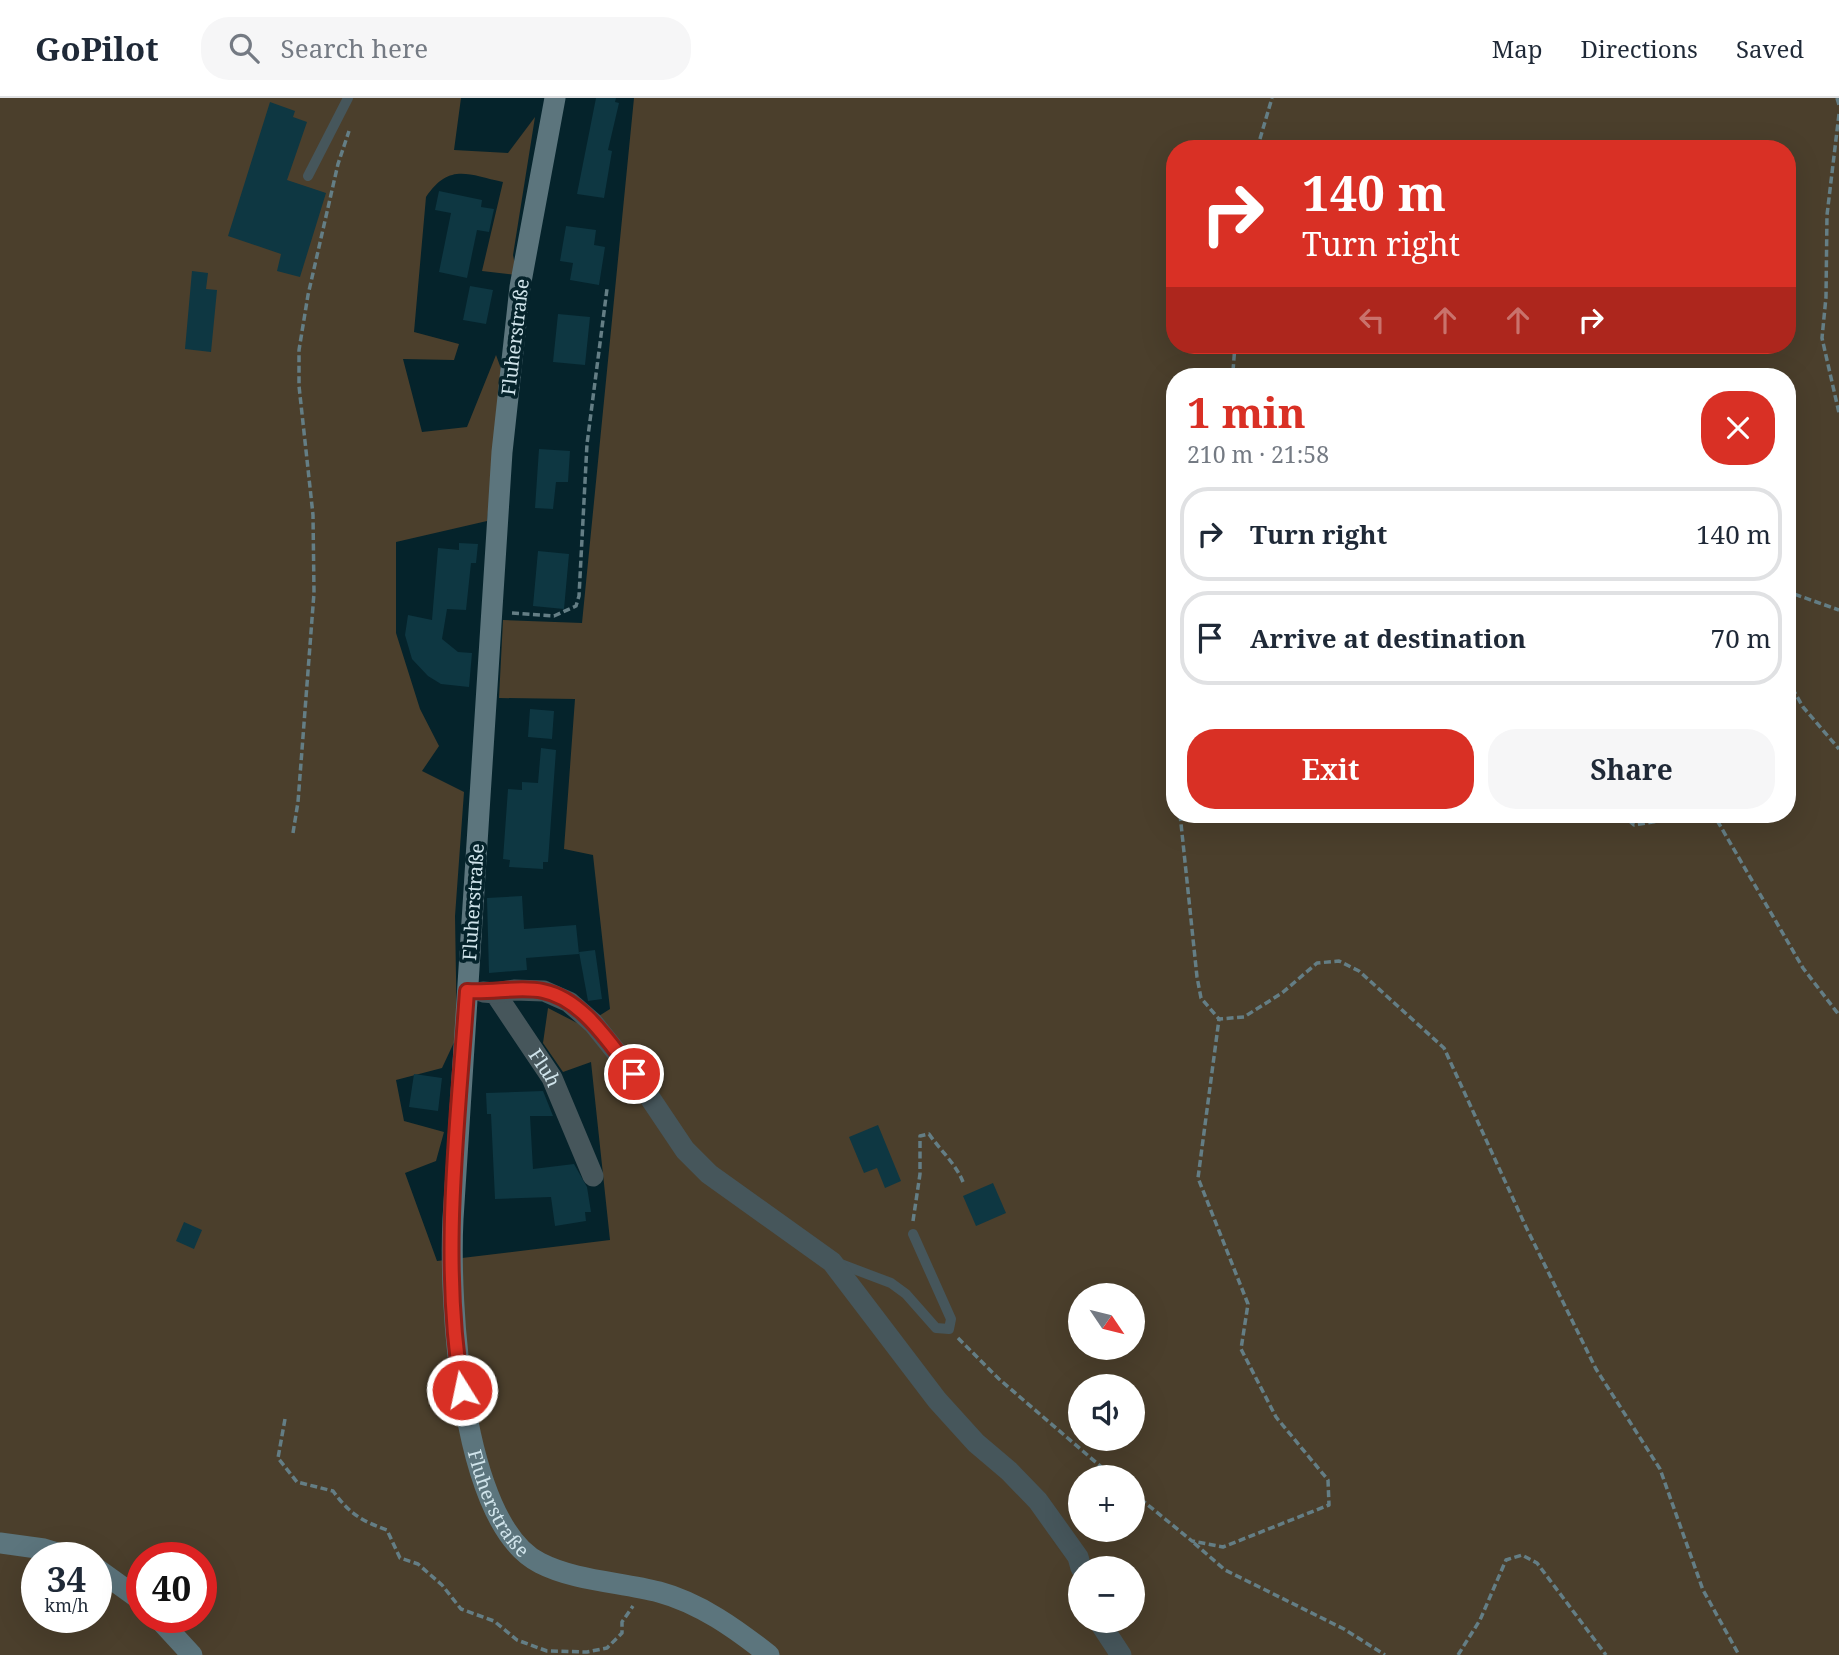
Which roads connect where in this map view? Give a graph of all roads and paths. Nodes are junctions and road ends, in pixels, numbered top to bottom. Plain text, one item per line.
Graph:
1 (348, 98) edge
2 (555, 98) edge
3 (1272, 98) edge
4 (1837, 98) edge
5 (1839, 105) edge
6 (1839, 114) edge
7 (351, 127) dead end
8 (1260, 140) edge
9 (308, 176) dead end
10 (607, 289) dead end
11 (1839, 413) edge
12 (1796, 595) edge
13 (492, 610) junction
14 (1839, 610) edge
15 (1796, 695) edge
16 (1839, 750) edge
17 (1181, 823) edge
18 (1719, 823) edge
19 (293, 833) dead end
20 (467, 991) junction
21 (495, 993) junction
22 (1839, 1015) edge
23 (1219, 1018) junction
24 (593, 1176) dead end
25 (963, 1182) dead end
26 (913, 1234) joint
27 (832, 1262) junction
28 (949, 1329) junction
29 (285, 1419) dead end
30 (1099, 1465) edge
31 (1145, 1503) edge
32 (1192, 1541) junction
33 (0, 1543) edge
34 (21, 1546) edge
35 (1077, 1556) edge
36 (631, 1586) junction
37 (172, 1633) edge
38 (1107, 1633) edge
39 (192, 1655) edge
40 (769, 1655) edge
41 (1121, 1655) edge
42 (1385, 1655) edge
43 (1458, 1655) edge
44 (1606, 1655) edge
45 (1739, 1655) edge

1 - 9 lane
2 - 13 street, Fluherstraße
3 - 8 path
4 - 5 path
6 - 11 path
7 - 19 path
10 - 13 path
12 - 14 path
13 - 20 street, Fluherstraße
15 - 16 path
17 - 23 path
18 - 22 path
20 - 21 street
20 - 36 street, Fluherstraße
21 - 24 street, Fluh
21 - 27 street
23 - 32 path
23 - 45 path
25 - 26 path
26 - 28 lane
27 - 28 lane
27 - 35 street
28 - 30 path
29 - 36 path
31 - 32 path
32 - 42 path
33 - 34 street
36 - 40 street, Fluherstraße
37 - 39 street
38 - 41 street
43 - 44 path

